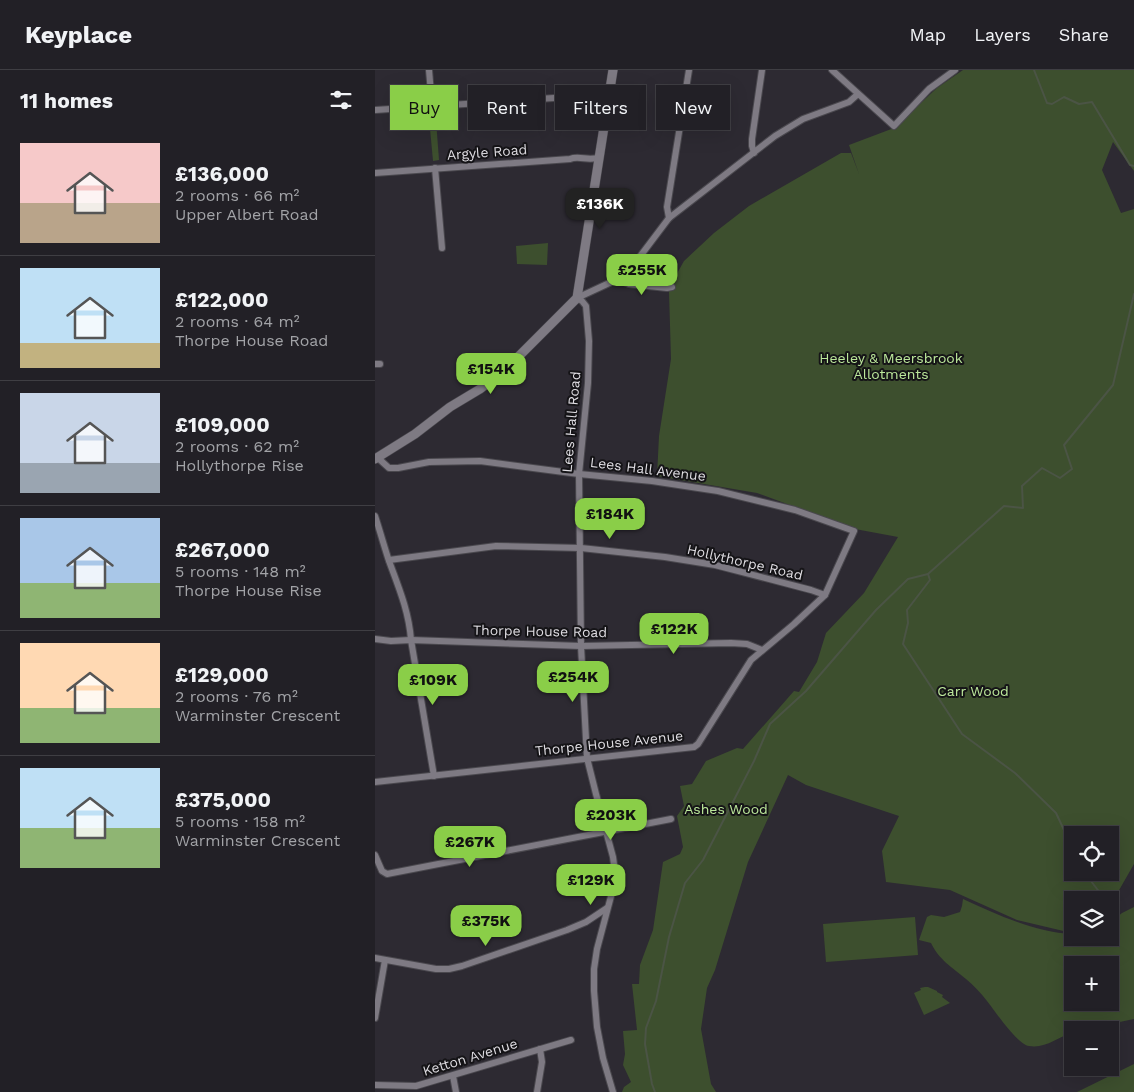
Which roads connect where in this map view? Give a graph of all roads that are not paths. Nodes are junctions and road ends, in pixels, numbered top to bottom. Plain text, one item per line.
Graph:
1 (429, 70) edge
2 (613, 70) edge
3 (689, 70) edge
4 (762, 70) edge
5 (832, 70) edge
6 (955, 70) edge
7 (430, 85) edge
8 (858, 94) junction
9 (555, 98) edge
10 (458, 104) edge
11 (390, 109) edge
12 (375, 110) edge
13 (754, 152) junction
14 (599, 157) junction
15 (435, 168) junction
16 (375, 173) edge
17 (669, 218) junction
18 (442, 248) dead end
19 (620, 278) junction
20 (672, 287) dead end
21 (577, 298) junction
22 (376, 459) edge
23 (579, 474) junction
24 (375, 519) edge
25 (854, 531) joint
26 (581, 548) junction
27 (389, 560) junction
28 (825, 595) junction
29 (375, 639) edge
30 (411, 640) junction
31 (581, 646) junction
32 (762, 650) junction
33 (587, 758) junction
34 (434, 776) junction
35 (375, 782) edge
36 (671, 819) dead end
37 (606, 831) junction
38 (375, 854) edge
39 (607, 908) junction
40 (375, 958) edge
41 (385, 960) junction
42 (375, 1018) edge
43 (571, 1040) dead end
44 (540, 1049) junction
45 (453, 1076) junction
46 (375, 1085) edge
47 (612, 1088) edge
48 (456, 1092) edge
49 (537, 1092) edge

1 - 7 street
2 - 14 street
3 - 17 street
4 - 13 street
5 - 8 street
6 - 8 street
8 - 13 street
9 - 10 street
11 - 12 street
13 - 17 street
14 - 15 street, Argyle Road
14 - 21 street
15 - 16 street, Argyle Road
15 - 18 street
17 - 19 street
19 - 20 street
19 - 21 street
21 - 22 street
21 - 23 street, Lees Hall Road
22 - 23 street, Lees Hall Avenue
23 - 25 street, Lees Hall Avenue
23 - 26 street, Lees Hall Road
24 - 27 street
25 - 28 street, Thorpe House Avenue
26 - 27 street, Hollythorpe Road
26 - 28 street, Hollythorpe Road
26 - 31 street, Lees Hall Road
27 - 30 street
28 - 32 street, Thorpe House Avenue
29 - 30 street, Thorpe House Road
30 - 31 street, Thorpe House Road
30 - 34 street
31 - 32 street, Thorpe House Road
31 - 33 street, Lees Hall Road
32 - 33 street, Thorpe House Avenue
33 - 34 street, Thorpe House Avenue
33 - 37 street, Lees Hall Road
34 - 35 street, Thorpe House Avenue
36 - 37 street
37 - 38 street
37 - 39 street, Lees Hall Road
39 - 41 street
39 - 47 street, Lees Hall Road
40 - 41 street
41 - 42 street
43 - 44 street, Ketton Avenue
44 - 45 street, Ketton Avenue
44 - 49 street
45 - 46 street, Ketton Avenue
45 - 48 street

